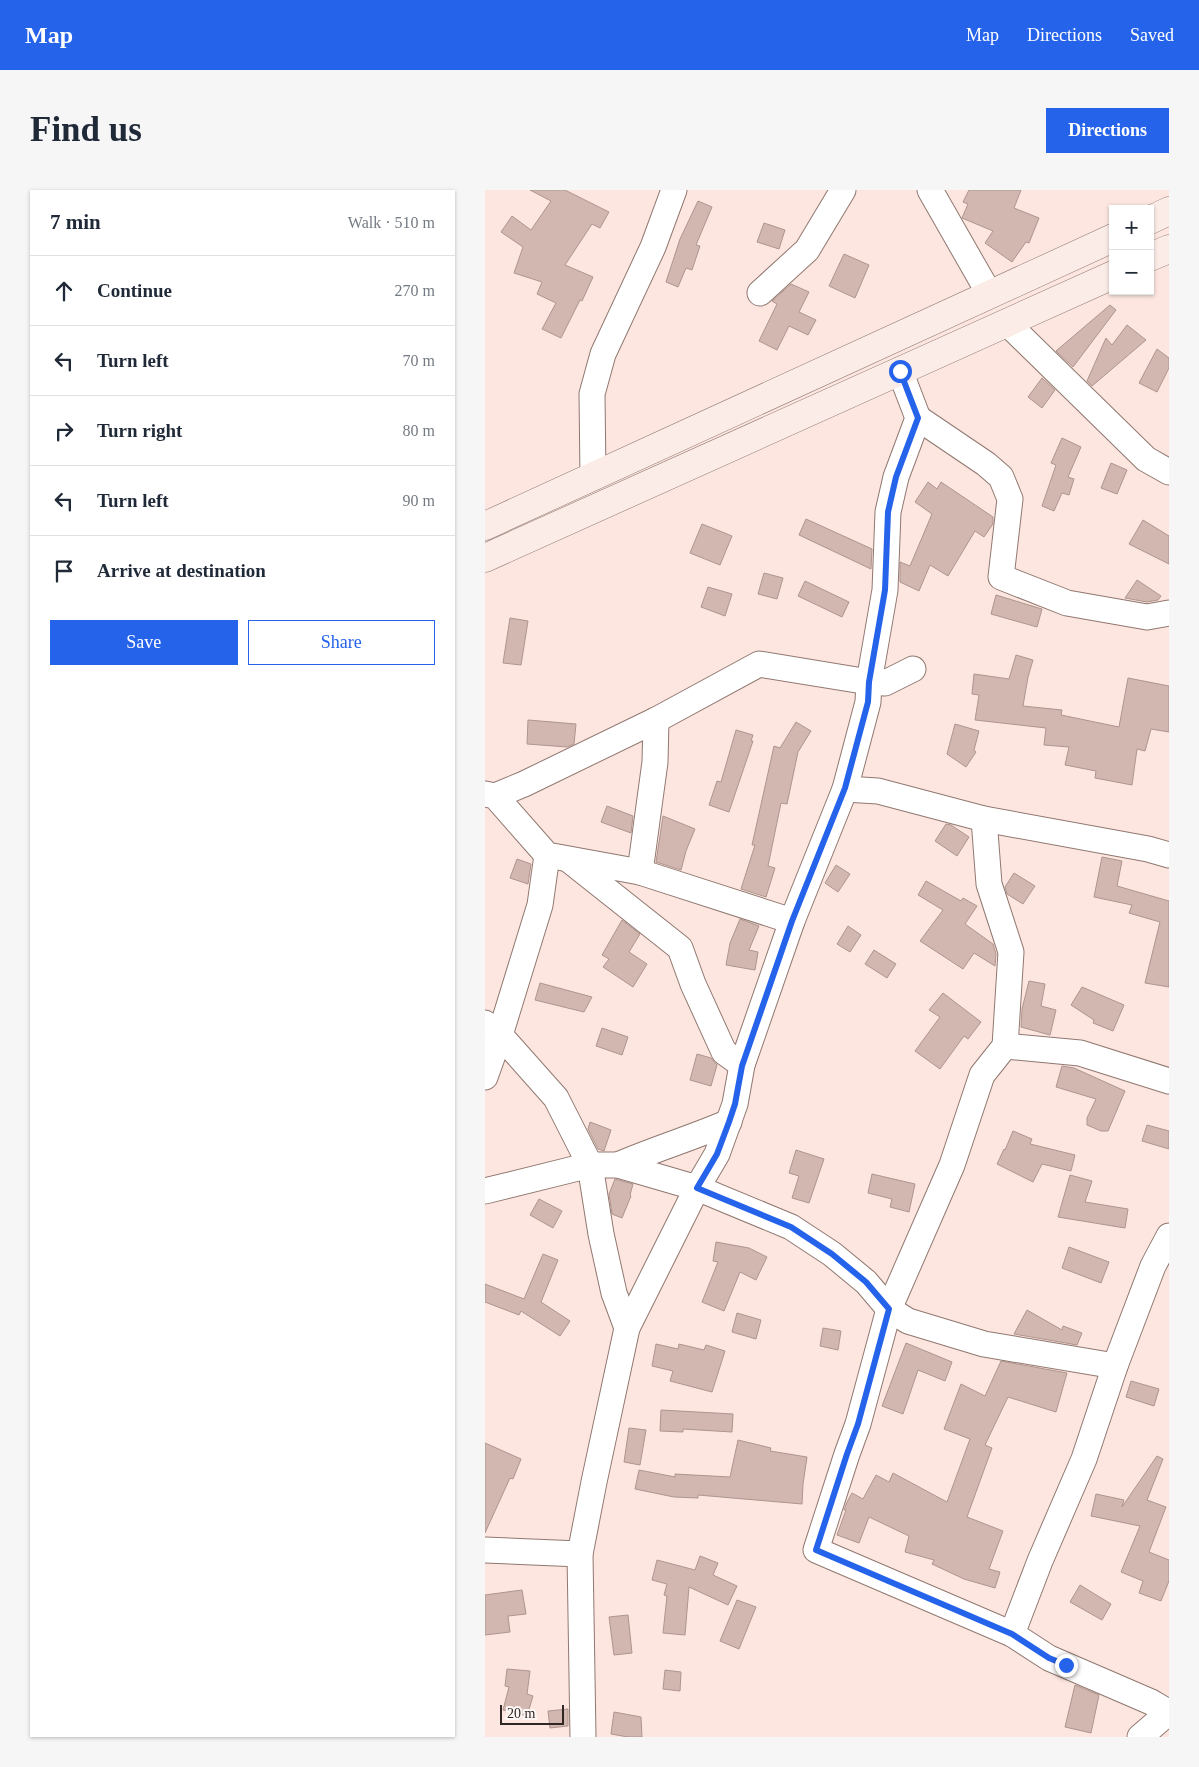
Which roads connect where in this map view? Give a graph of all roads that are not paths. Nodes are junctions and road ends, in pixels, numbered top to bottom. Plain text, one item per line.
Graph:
1 (674, 190) edge
2 (843, 190) edge
3 (930, 190) edge
4 (1169, 212) edge
5 (1154, 218) edge
6 (1109, 240) edge
7 (1169, 249) edge
8 (1154, 255) edge
9 (1109, 277) edge
10 (760, 292) dead end
11 (989, 295) junction
12 (1007, 323) junction
13 (900, 371) junction
14 (918, 418) junction
15 (1169, 472) edge
16 (593, 477) junction
17 (485, 526) edge
18 (485, 558) edge
19 (1169, 613) edge
20 (913, 669) dead end
21 (869, 682) junction
22 (656, 720) junction
23 (845, 788) junction
24 (490, 795) edge
25 (984, 818) junction
26 (1169, 855) edge
27 (556, 856) junction
28 (640, 872) junction
29 (792, 921) junction
30 (493, 1029) edge
31 (1005, 1046) junction
32 (742, 1066) junction
33 (485, 1077) edge
34 (1169, 1080) edge
35 (729, 1122) junction
36 (590, 1164) junction
37 (618, 1165) junction
38 (697, 1188) junction
39 (485, 1191) edge
40 (1169, 1236) edge
41 (889, 1309) junction
42 (627, 1328) junction
43 (1115, 1366) junction
44 (485, 1550) edge
45 (580, 1554) junction
46 (1012, 1634) junction
47 (1169, 1712) edge
48 (583, 1737) edge
49 (1140, 1737) edge

1 - 16 street
2 - 10 street
3 - 11 street
4 - 5 main road
6 - 11 main road
7 - 8 main road
9 - 12 main road
11 - 16 main road
12 - 13 main road
12 - 15 street
13 - 14 street
13 - 18 main road
14 - 19 street
14 - 21 street
16 - 17 main road
20 - 21 street
21 - 22 street
21 - 23 street
22 - 24 street
22 - 28 street
23 - 25 street
23 - 29 street
24 - 27 street
25 - 26 street
25 - 31 street
27 - 28 street
27 - 30 street
27 - 32 street
28 - 29 street
29 - 32 street
30 - 33 street
30 - 36 street
31 - 34 street
31 - 41 street
32 - 35 street
35 - 37 street
35 - 38 street
36 - 37 street
36 - 39 street
36 - 42 street
37 - 38 street
38 - 41 street
38 - 42 street
40 - 43 street
41 - 43 street
41 - 46 street
42 - 45 street
43 - 46 street
44 - 45 street
45 - 48 street
46 - 47 street
47 - 49 street

